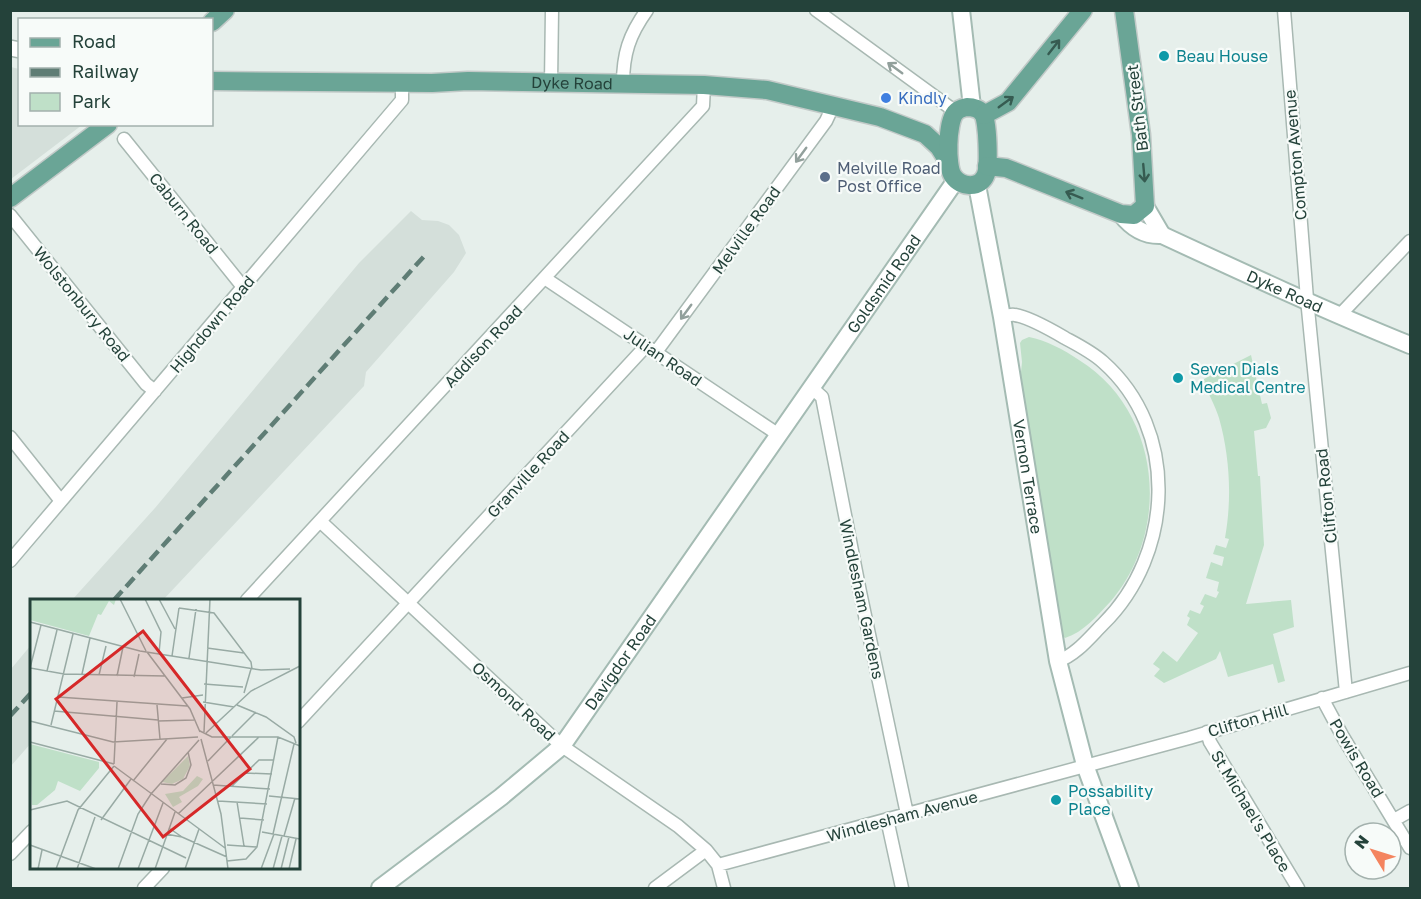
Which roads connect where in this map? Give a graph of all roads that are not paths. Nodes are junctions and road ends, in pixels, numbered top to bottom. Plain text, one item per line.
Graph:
1 (225, 10) edge
2 (552, 10) edge
3 (647, 10) edge
4 (816, 10) edge
5 (961, 10) edge
6 (1083, 10) edge
7 (1124, 10) edge
8 (1284, 10) edge
9 (213, 21) edge
10 (213, 81) edge
11 (402, 82) junction
12 (551, 83) junction
13 (623, 84) junction
14 (704, 85) junction
15 (833, 106) junction
16 (966, 114) junction
17 (105, 126) edge
18 (925, 134) junction
19 (124, 139) dead end
20 (987, 166) junction
21 (952, 172) junction
22 (977, 184) junction
23 (10, 198) edge
24 (1145, 206) junction
25 (1121, 214) junction
26 (10, 215) edge
27 (1162, 235) junction
28 (1410, 241) edge
29 (546, 279) junction
30 (243, 287) junction
31 (1306, 299) junction
32 (1339, 316) junction
33 (1002, 317) junction
34 (1410, 345) edge
35 (651, 349) junction
36 (812, 388) junction
37 (155, 391) junction
38 (779, 435) junction
39 (10, 437) edge
40 (61, 501) junction
41 (321, 522) junction
42 (10, 561) edge
43 (248, 599) edge
44 (409, 603) junction
45 (1058, 661) junction
46 (1410, 673) edge
47 (1346, 692) junction
48 (1322, 698) junction
49 (300, 720) edge
50 (1207, 732) junction
51 (562, 746) junction
52 (1085, 765) junction
53 (1410, 811) edge
54 (907, 814) junction
55 (887, 819) junction
56 (1394, 820) junction
57 (30, 833) edge
58 (1410, 848) edge
59 (706, 850) junction
60 (10, 854) edge
61 (718, 865) junction
62 (161, 869) edge
63 (144, 888) edge
64 (380, 888) edge
65 (655, 888) edge
66 (724, 888) edge
67 (902, 888) edge
68 (1130, 888) edge
69 (1298, 888) edge

1 - 9 main road
2 - 12 street
3 - 13 street
16 -> 4 street
5 - 16 main road
16 -> 6 main road
7 -> 24 main road, Bath Street
8 - 31 street, Compton Avenue
10 - 11 main road, Dyke Road
11 - 12 main road, Dyke Road
11 - 30 street, Highdown Road
12 - 13 main road, Dyke Road
13 - 14 main road, Dyke Road
14 - 15 main road, Dyke Road
14 - 29 street, Addison Road
15 - 18 main road, Dyke Road
15 -> 35 street, Melville Road
16 - 18 main road
16 - 20 main road
16 - 21 main road
17 - 23 main road
18 - 21 main road, Dyke Road
19 - 30 street, Caburn Road
20 - 22 main road
25 -> 20 main road, Dyke Road
21 - 22 main road
21 - 36 main road, Goldsmid Road
22 - 33 main road, Vernon Terrace
24 - 25 main road
24 - 27 main road
25 - 27 main road, Dyke Road
26 - 37 street, Wolstonbury Road
27 - 31 main road, Dyke Road
28 - 32 street
29 - 35 street, Julian Road
29 - 41 street, Addison Road
30 - 37 street, Highdown Road
31 - 32 main road, Dyke Road
31 - 47 street, Clifton Road
32 - 34 main road, Dyke Road
33 - 45 main road, Vernon Terrace
33 - 45 street
35 - 38 street, Julian Road
35 - 44 street, Granville Road
36 - 38 main road, Davigdor Road
36 - 54 street, Windlesham Gardens
37 - 40 street, Highdown Road
38 - 51 main road, Davigdor Road
39 - 40 street
40 - 42 street, Highdown Road
41 - 43 street, Addison Road
41 - 44 street, Osmond Road
44 - 49 street, Granville Road
44 - 51 street, Osmond Road
45 - 52 main road, Vernon Terrace
46 - 47 street, Clifton Hill
47 - 48 street, Clifton Hill
48 - 50 street, Clifton Hill
48 - 56 street, Powis Road
50 - 52 street, Clifton Hill
50 - 69 street, St Michael's Place
51 - 59 street, Osmond Road
51 - 64 main road, Davigdor Road
52 - 54 street, Windlesham Avenue
52 - 68 main road, Vernon Terrace
53 - 56 street
54 - 55 street, Windlesham Avenue
55 - 61 street, Windlesham Avenue
55 - 67 street
56 - 58 street, Powis Road
57 - 60 street
59 - 61 street, Osmond Road
59 - 65 street
61 - 66 street
62 - 63 street

